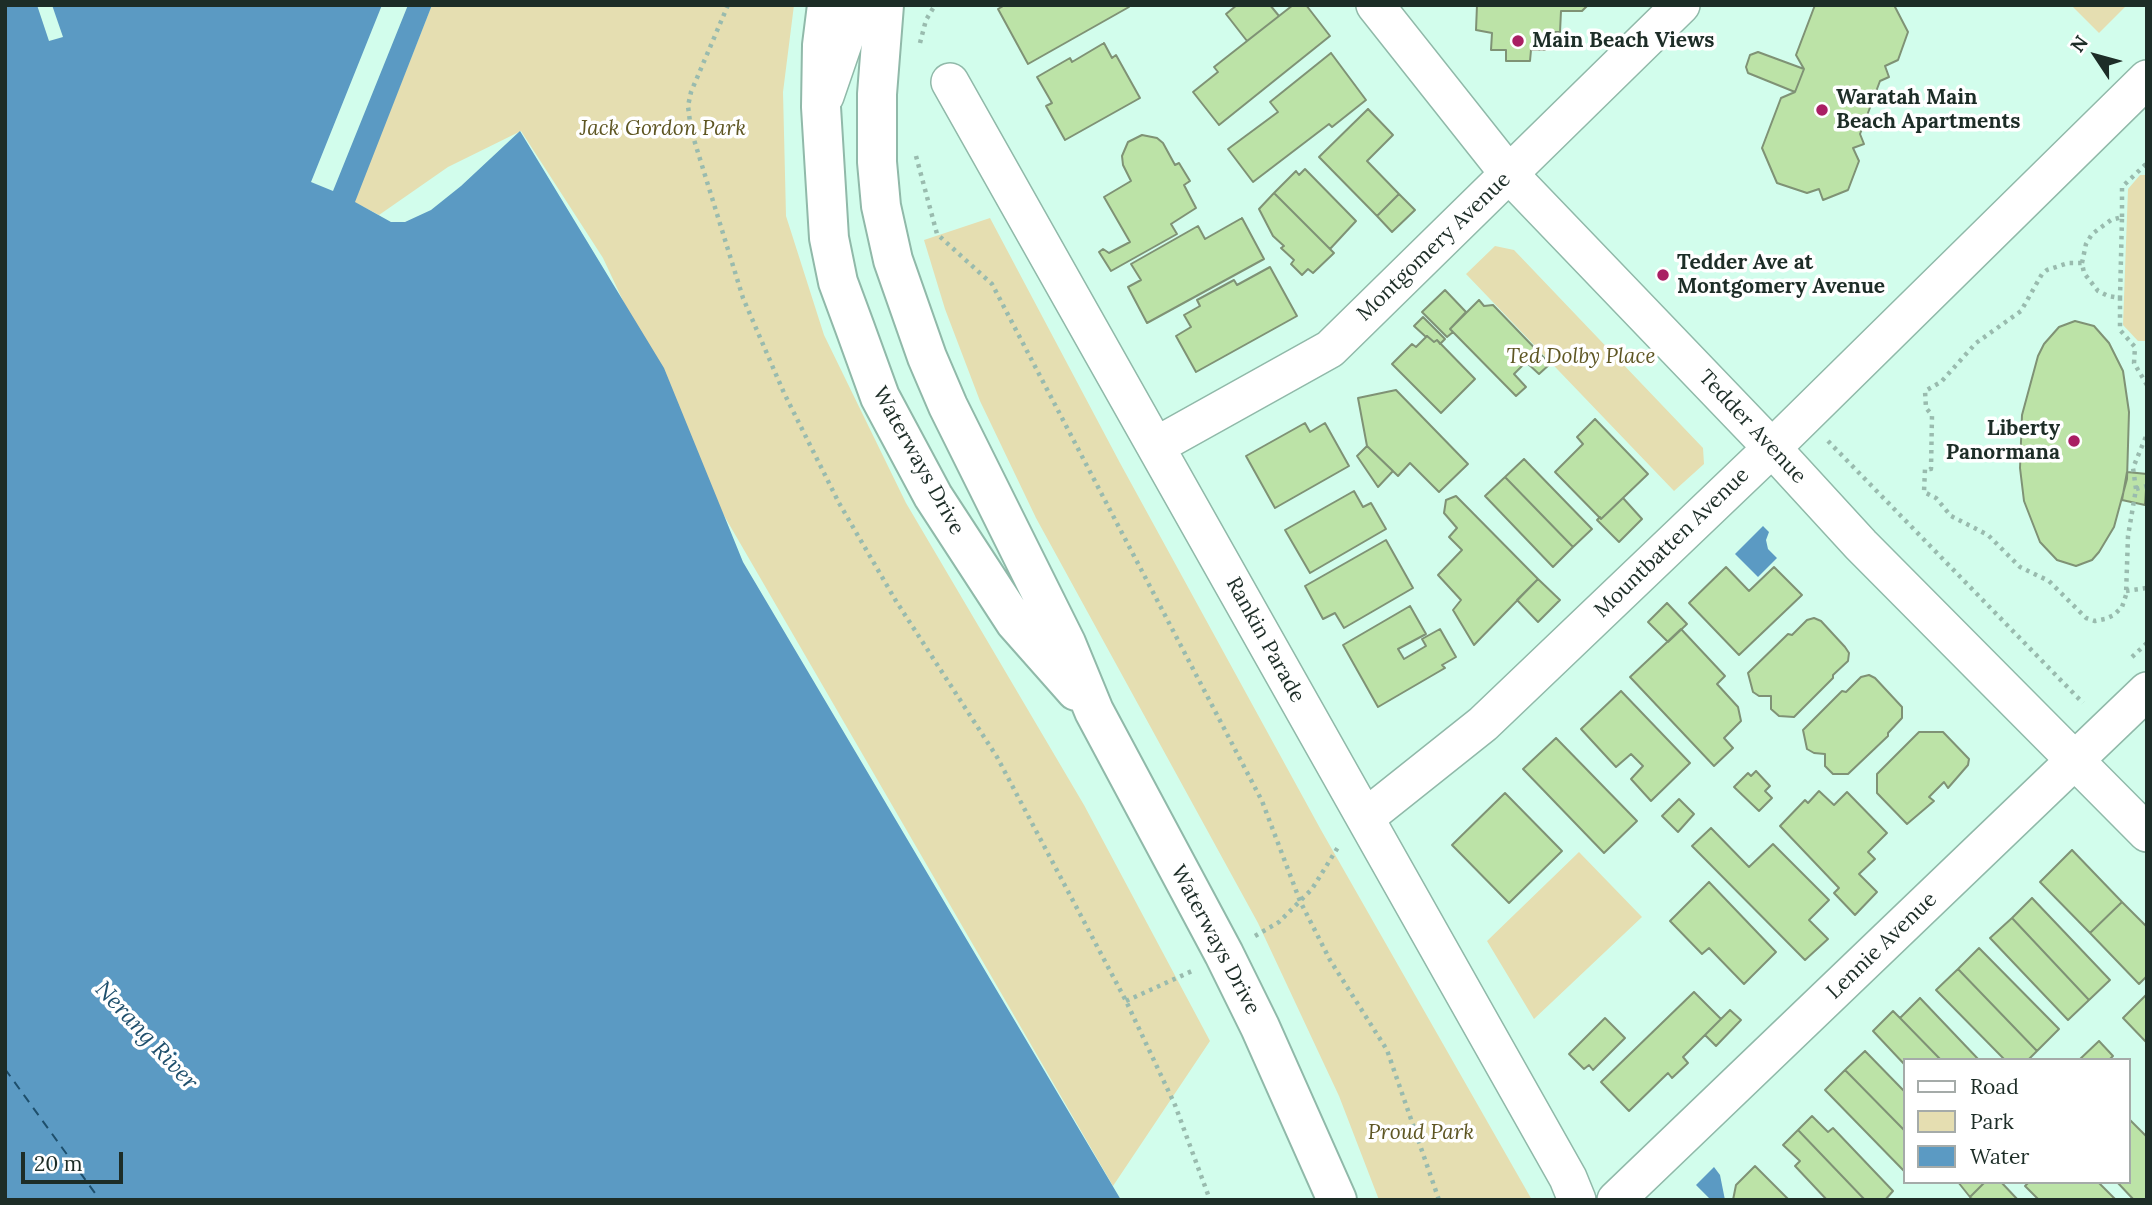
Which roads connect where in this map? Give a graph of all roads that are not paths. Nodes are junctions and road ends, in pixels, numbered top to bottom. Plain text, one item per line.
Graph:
1 (827, 5) edge
2 (852, 5) edge
3 (884, 5) edge
4 (1375, 5) edge
5 (1681, 5) edge
6 (2147, 79) edge
7 (950, 82) dead end
8 (821, 107) junction
9 (1509, 173) junction
10 (1156, 446) junction
11 (1772, 448) junction
12 (2138, 676) edge
13 (1094, 711) junction
14 (2076, 761) junction
15 (1365, 818) junction
16 (2147, 833) edge
17 (1292, 1098) junction
18 (1310, 1200) edge
19 (1337, 1200) edge
20 (1577, 1200) edge
21 (1616, 1200) edge

1 - 8 street, Waterways Drive
2 - 8 street
3 - 13 street, Waterways Drive
4 - 9 street, Tedder Avenue
5 - 9 street, Montgomery Avenue
6 - 11 street, Mountbatten Avenue
7 - 10 street, Rankin Parade
8 - 13 street, Waterways Drive
9 - 10 street, Montgomery Avenue
9 - 11 street, Tedder Avenue
10 - 15 street, Rankin Parade
11 - 14 street, Tedder Avenue
11 - 15 street, Mountbatten Avenue
12 - 14 street, Lennie Avenue
13 - 17 street, Waterways Drive
14 - 16 street, Tedder Avenue
14 - 21 street, Lennie Avenue
15 - 20 street, Rankin Parade
17 - 18 street, Waterways Drive
17 - 19 street, Waterways Drive

